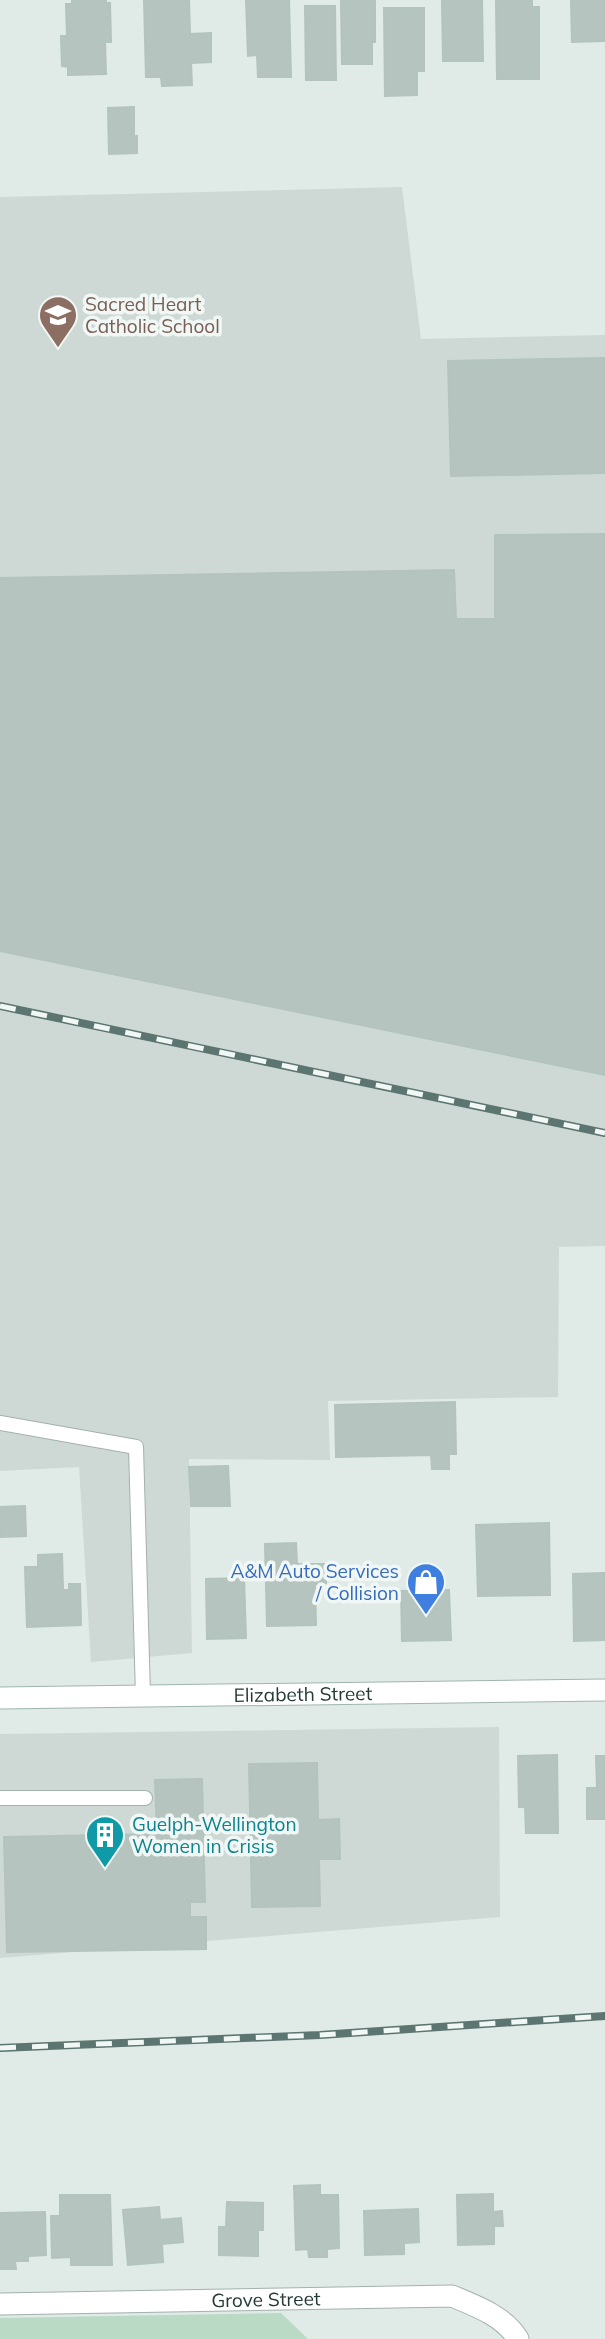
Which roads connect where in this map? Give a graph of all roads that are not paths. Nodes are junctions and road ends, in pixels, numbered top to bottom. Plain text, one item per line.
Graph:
1 (0, 1423) edge
2 (605, 1690) edge
3 (142, 1696) junction
4 (0, 1698) edge
5 (0, 1798) edge
6 (145, 1798) dead end
7 (0, 2304) edge
8 (518, 2339) edge

1 - 3 lane
2 - 3 main road, Elizabeth Street
3 - 4 main road, Elizabeth Street
5 - 6 lane
7 - 8 main road, Grove Street

